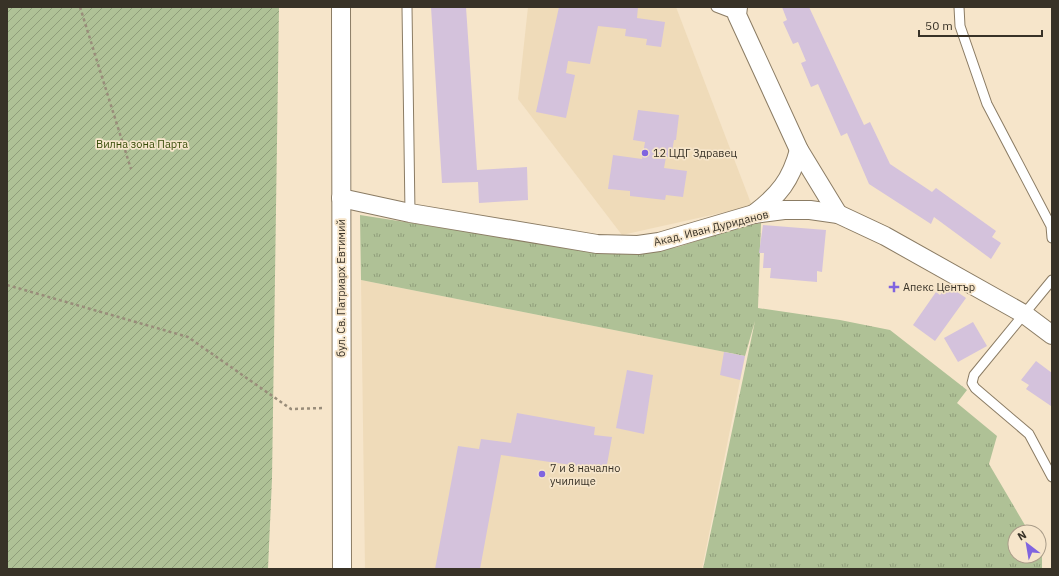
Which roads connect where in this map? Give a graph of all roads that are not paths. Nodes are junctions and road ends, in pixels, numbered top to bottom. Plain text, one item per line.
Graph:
1 (341, 7) edge
2 (407, 7) edge
3 (716, 7) edge
4 (959, 7) edge
5 (736, 10) edge
6 (800, 150) junction
7 (341, 198) junction
8 (410, 213) junction
9 (754, 214) junction
10 (838, 214) junction
11 (1052, 238) edge
12 (1052, 280) edge
13 (1024, 314) junction
14 (1052, 335) edge
15 (1052, 477) edge
16 (342, 569) edge

1 - 7 street, бул. Св. Патриарх Евтимий
2 - 8 lane
3 - 5 lane
4 - 11 lane
5 - 6 street
6 - 9 street
6 - 10 street
7 - 8 street, Акад. Иван Дуриданов
7 - 16 street, бул. Св. Патриарх Евтимий
8 - 9 street, Акад. Иван Дуриданов
9 - 10 street, Акад. Иван Дуриданов
10 - 13 street, Акад. Иван Дуриданов
12 - 13 lane
13 - 14 street, Акад. Иван Дуриданов
13 - 15 lane

